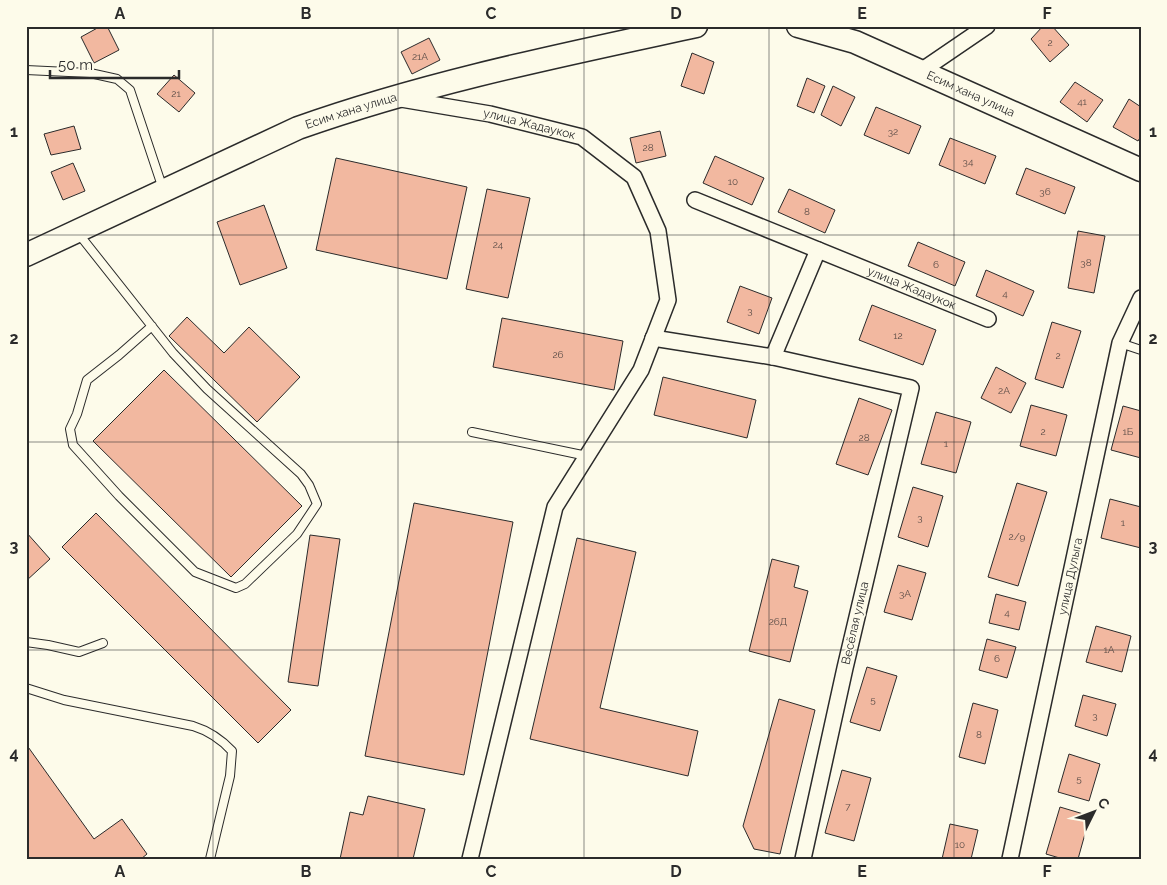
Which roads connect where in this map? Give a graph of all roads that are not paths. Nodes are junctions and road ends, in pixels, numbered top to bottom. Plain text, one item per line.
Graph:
1 (696, 26) edge
2 (798, 26) edge
3 (987, 26) edge
4 (26, 70) edge
5 (921, 71) junction
6 (394, 98) junction
7 (1141, 170) edge
8 (163, 191) junction
9 (695, 200) dead end
10 (76, 232) junction
11 (818, 250) junction
12 (26, 256) edge
13 (1141, 298) edge
14 (988, 319) dead end
15 (152, 326) junction
16 (653, 338) junction
17 (1120, 343) junction
18 (1141, 350) edge
19 (773, 357) junction
20 (472, 432) dead end
21 (587, 456) junction
22 (26, 642) edge
23 (103, 643) dead end
24 (26, 688) edge
25 (210, 859) edge
26 (470, 859) edge
27 (804, 859) edge
28 (1010, 859) edge

1 - 6 street, Есим хана улица
2 - 5 street, Есим хана улица
3 - 5 street
4 - 8 lane
5 - 7 street, Есим хана улица
6 - 8 street, Есим хана улица
6 - 16 street, улица Жадаукок
8 - 10 street, Есим хана улица
9 - 11 street, улица Жадаукок
10 - 12 street, Есим хана улица
10 - 15 lane
11 - 14 street, улица Жадаукок
11 - 19 street
13 - 17 street, улица Дулыга
15 - 15 lane
16 - 19 street
16 - 21 street, улица Жадаукок
17 - 18 lane
17 - 28 street, улица Дулыга
19 - 27 street, Весёлая улица
20 - 21 lane
21 - 26 street, улица Жадаукок
22 - 23 lane
24 - 25 lane

